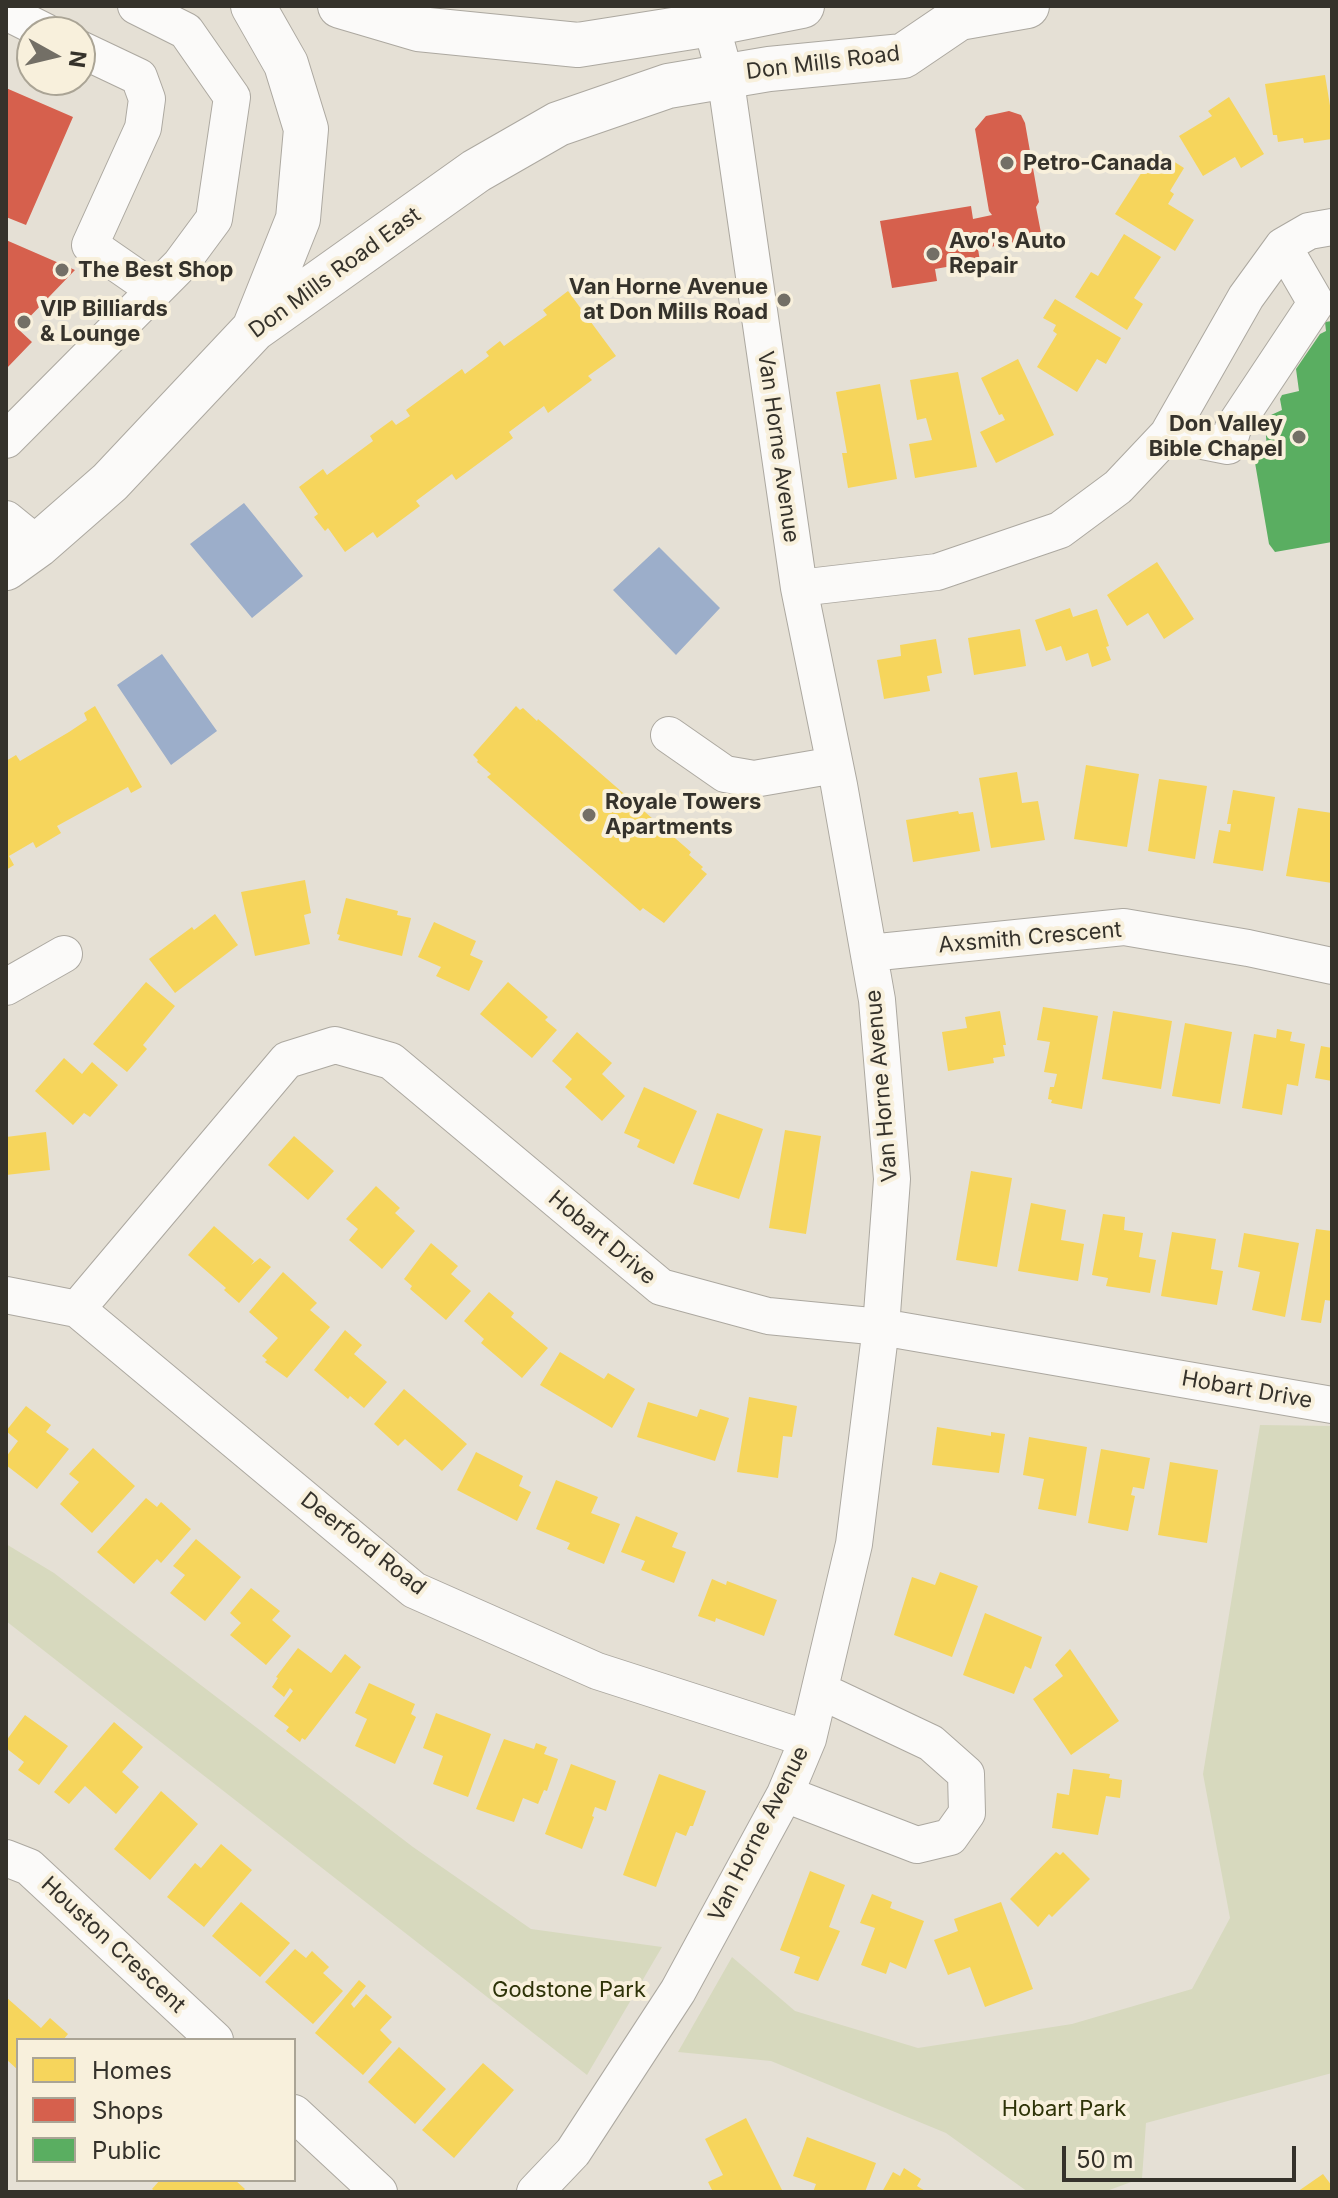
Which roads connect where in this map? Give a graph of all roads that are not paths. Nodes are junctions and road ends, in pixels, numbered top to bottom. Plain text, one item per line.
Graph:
1 (136, 6) edge
2 (253, 6) edge
3 (340, 6) edge
4 (802, 6) edge
5 (1027, 6) edge
6 (946, 12) edge
7 (709, 15) edge
8 (96, 57) edge
9 (725, 75) junction
10 (1332, 227) edge
11 (1283, 246) junction
12 (155, 290) junction
13 (254, 329) junction
14 (1168, 434) junction
15 (6, 440) edge
16 (17, 544) edge
17 (799, 588) junction
18 (669, 735) dead end
19 (835, 765) junction
20 (869, 953) junction
21 (64, 954) dead end
22 (1332, 966) edge
23 (6, 987) edge
24 (6, 1295) edge
25 (77, 1309) junction
26 (881, 1327) junction
27 (1332, 1405) edge
28 (821, 1691) junction
29 (808, 1739) junction
30 (785, 1794) junction
31 (6, 1858) edge
32 (213, 2038) edge
33 (296, 2115) edge
34 (379, 2192) edge
35 (535, 2192) edge

1 - 12 street
2 - 13 main road
3 - 7 main road
4 - 7 main road
5 - 6 main road, Don Mills Road
6 - 9 main road, Don Mills Road
7 - 9 street, Van Horne Avenue
8 - 12 street
9 - 13 main road, Don Mills Road East
9 - 17 street, Van Horne Avenue
10 - 11 street
11 - 14 street
11 - 14 street
12 - 15 street
13 - 16 main road, Don Mills Road East
14 - 17 street
17 - 19 street, Van Horne Avenue
18 - 19 street
19 - 20 street, Van Horne Avenue
20 - 22 street, Axsmith Crescent
20 - 26 street, Van Horne Avenue
21 - 23 street
24 - 25 street, Deerford Road
25 - 26 street, Hobart Drive
25 - 29 street, Deerford Road
26 - 27 street, Hobart Drive
26 - 28 street, Van Horne Avenue
28 - 29 street, Van Horne Avenue
28 - 30 street
29 - 30 street, Van Horne Avenue
30 - 35 street, Van Horne Avenue
31 - 32 street, Houston Crescent
33 - 34 street

